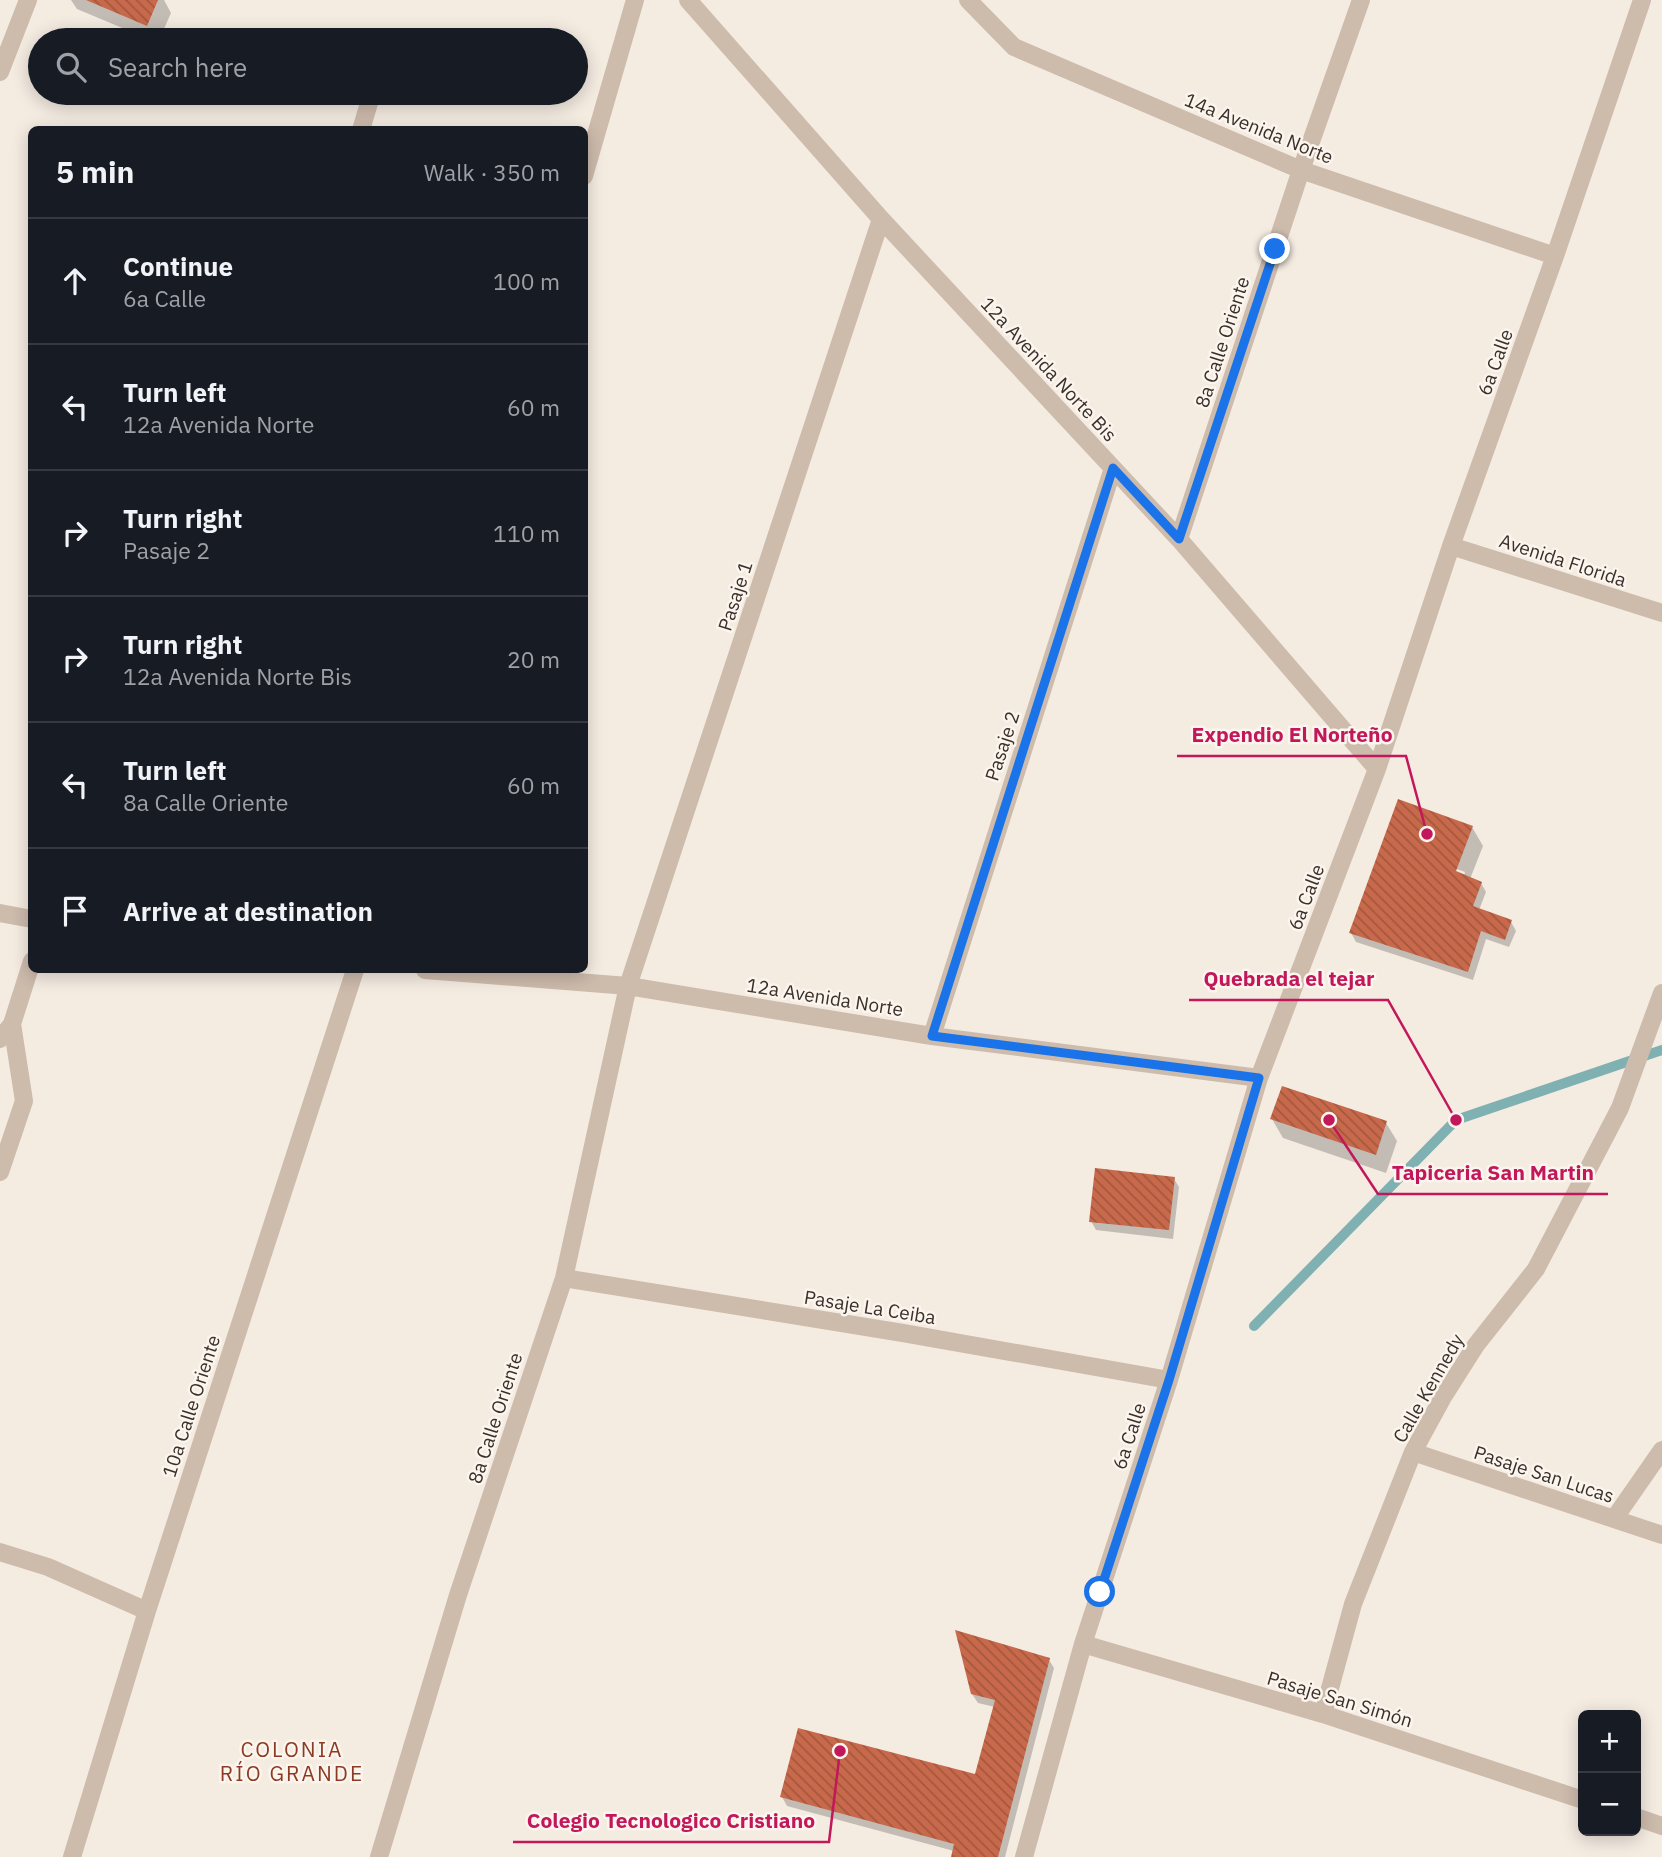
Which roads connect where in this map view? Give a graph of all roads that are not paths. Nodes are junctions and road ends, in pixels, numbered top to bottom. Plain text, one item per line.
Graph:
1 (28, 0) edge
2 (635, 0) edge
3 (688, 0) edge
4 (968, 0) edge
5 (1361, 0) edge
6 (1643, 0) edge
7 (0, 72) edge
8 (368, 105) edge
9 (362, 126) edge
10 (588, 162) edge
11 (1301, 170) junction
12 (881, 219) junction
13 (1555, 256) junction
14 (1113, 468) junction
15 (1179, 539) junction
16 (1451, 546) junction
17 (1662, 613) edge
18 (1377, 769) junction
19 (0, 913) edge
20 (28, 918) edge
21 (28, 973) edge
22 (354, 973) edge
23 (463, 973) edge
24 (628, 986) junction
25 (1660, 997) edge
26 (12, 1024) junction
27 (932, 1036) junction
28 (0, 1039) edge
29 (1259, 1078) junction
30 (0, 1172) edge
31 (564, 1278) junction
32 (1169, 1380) junction
33 (1662, 1450) edge
34 (1413, 1452) junction
35 (1614, 1519) junction
36 (1662, 1535) edge
37 (0, 1552) edge
38 (147, 1611) junction
39 (1083, 1644) junction
40 (1323, 1714) junction
41 (1578, 1798) edge
42 (1641, 1819) edge
43 (1662, 1826) edge
44 (72, 1857) edge
45 (379, 1857) edge
46 (1024, 1857) edge

1 - 7 street
2 - 10 street
3 - 12 street, 12a Avenida Norte Bis
4 - 11 street, 14a Avenida Norte
5 - 11 street, 8a Calle Oriente
6 - 13 street, 6a Calle
8 - 9 street
11 - 13 street, 14a Avenida Norte
11 - 15 street, 8a Calle Oriente
12 - 14 street, 12a Avenida Norte Bis
12 - 24 street, Pasaje 1
13 - 16 street, 6a Calle
14 - 15 street, 12a Avenida Norte Bis
14 - 27 street, Pasaje 2
15 - 18 street, 12a Avenida Norte Bis
16 - 17 street, Avenida Florida
16 - 18 street, 6a Calle
18 - 29 street, 6a Calle
19 - 20 street
21 - 26 street
22 - 38 street, 10a Calle Oriente
23 - 24 street, 12a Avenida Norte
24 - 27 street, 12a Avenida Norte
24 - 31 street, 8a Calle Oriente
25 - 34 street, Calle Kennedy
26 - 28 street
26 - 30 street
27 - 29 street, 12a Avenida Norte
29 - 32 street, 6a Calle
31 - 32 street, Pasaje La Ceiba
31 - 45 street, 8a Calle Oriente
32 - 39 street, 6a Calle
33 - 35 street
34 - 35 street, Pasaje San Lucas
34 - 40 street, Calle Kennedy
35 - 36 street, Pasaje San Lucas
37 - 38 street
38 - 44 street, 10a Calle Oriente
39 - 40 street, Pasaje San Simón
39 - 46 street, 6a Calle
40 - 41 street, Pasaje San Simón
42 - 43 street

